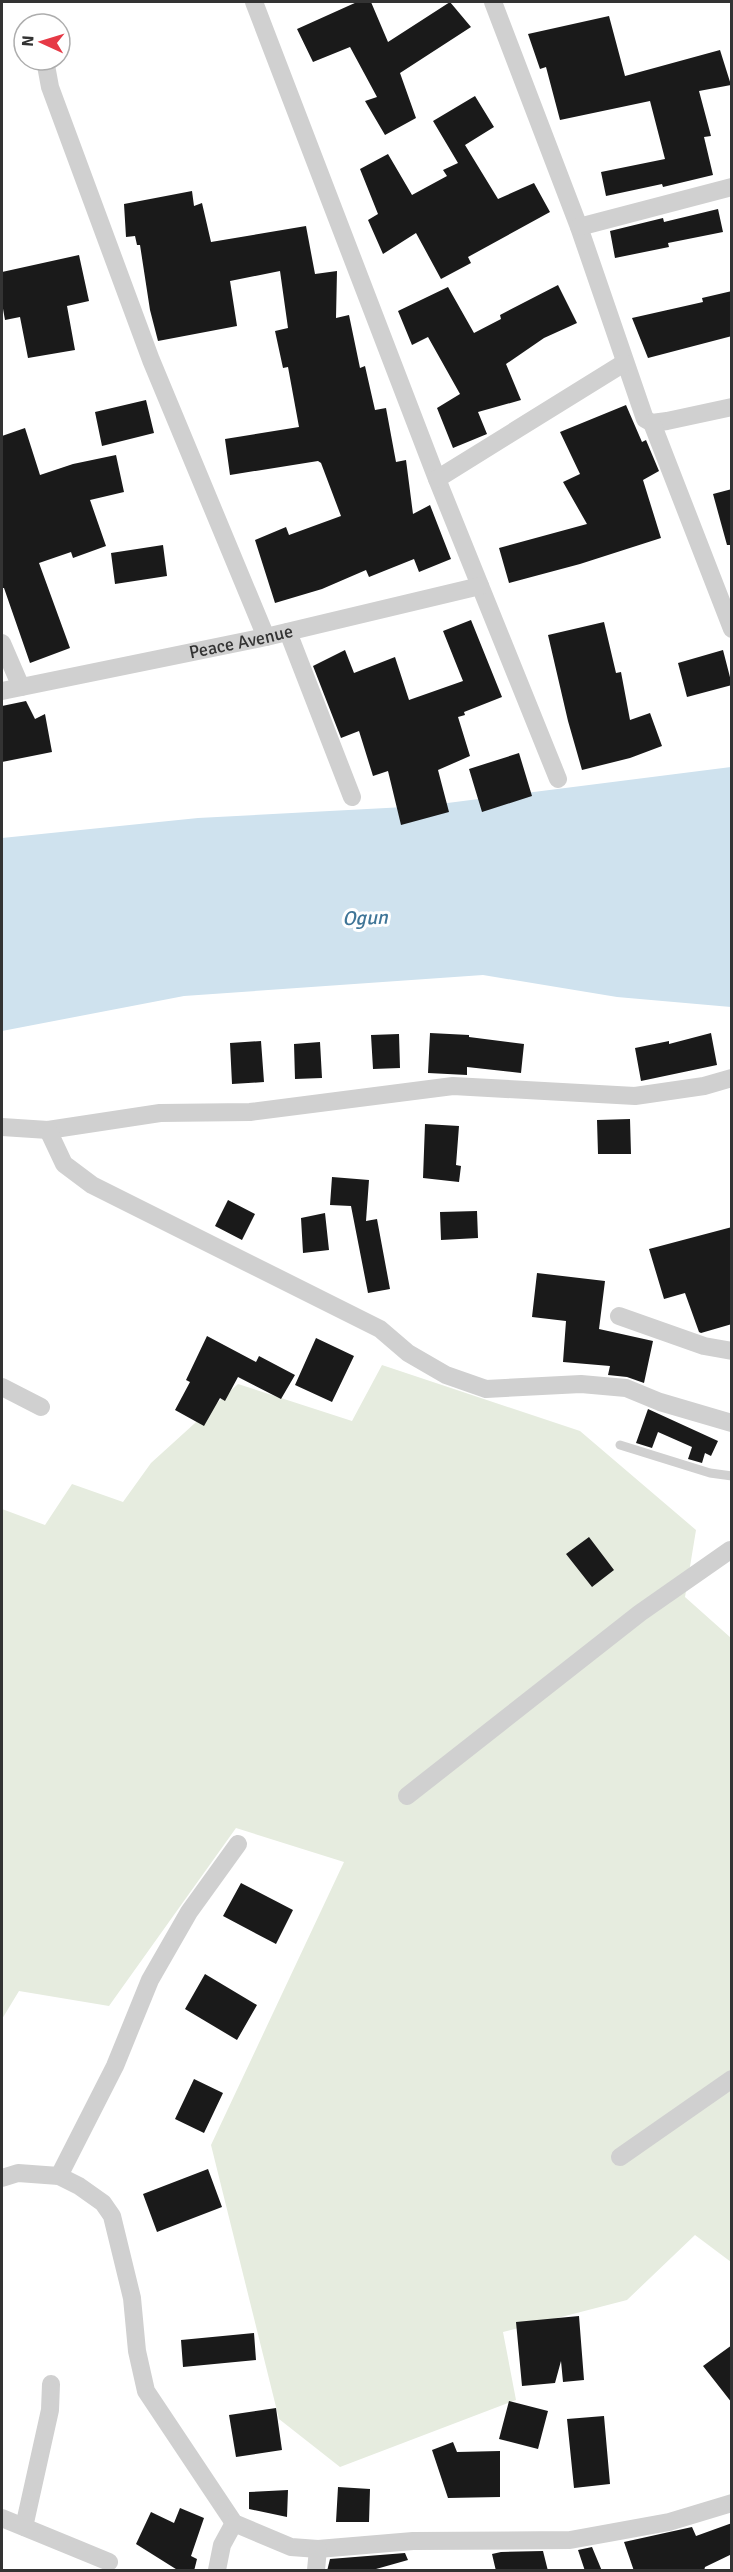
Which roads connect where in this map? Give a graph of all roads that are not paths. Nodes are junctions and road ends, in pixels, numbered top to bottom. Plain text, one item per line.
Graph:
1 (254, 2) edge
2 (493, 2) edge
3 (47, 72) edge
4 (732, 187) edge
5 (579, 227) junction
6 (624, 363) junction
7 (732, 407) edge
8 (652, 423) junction
9 (437, 479) junction
10 (480, 586) junction
11 (732, 629) edge
12 (288, 632) junction
13 (266, 637) junction
14 (2, 644) edge
15 (21, 687) junction
16 (2, 691) edge
17 (558, 779) dead end
18 (352, 797) dead end
19 (732, 1078) edge
20 (2, 1127) edge
21 (48, 1130) junction
22 (619, 1316) dead end
23 (732, 1351) edge
24 (2, 1387) edge
25 (41, 1407) dead end
26 (732, 1423) edge
27 (620, 1445) dead end
28 (732, 1476) edge
29 (731, 1549) edge
30 (407, 1796) dead end
31 (238, 1844) dead end
32 (732, 2079) edge
33 (620, 2157) dead end
34 (59, 2176) junction
35 (2, 2178) edge
36 (51, 2384) dead end
37 (732, 2503) edge
38 (2, 2518) edge
39 (234, 2523) junction
40 (24, 2527) junction
41 (318, 2549) junction
42 (109, 2562) dead end
43 (217, 2571) edge
44 (316, 2571) edge

1 - 9 street
2 - 5 street
3 - 13 street
4 - 5 street
5 - 6 street
6 - 8 street
6 - 9 street
7 - 8 street
8 - 11 street
9 - 10 street
10 - 12 street, Peace Avenue
10 - 17 street
12 - 13 street, Peace Avenue
12 - 18 street
13 - 15 street, Peace Avenue
14 - 15 street
15 - 16 street, Peace Avenue
19 - 21 street
20 - 21 street
21 - 26 street
22 - 23 street
24 - 25 street
27 - 28 lane
29 - 30 street
31 - 34 street
32 - 33 street
34 - 35 street
34 - 39 street
36 - 40 street
37 - 41 street
38 - 40 street
39 - 41 street
39 - 43 street
40 - 42 street
41 - 44 street

